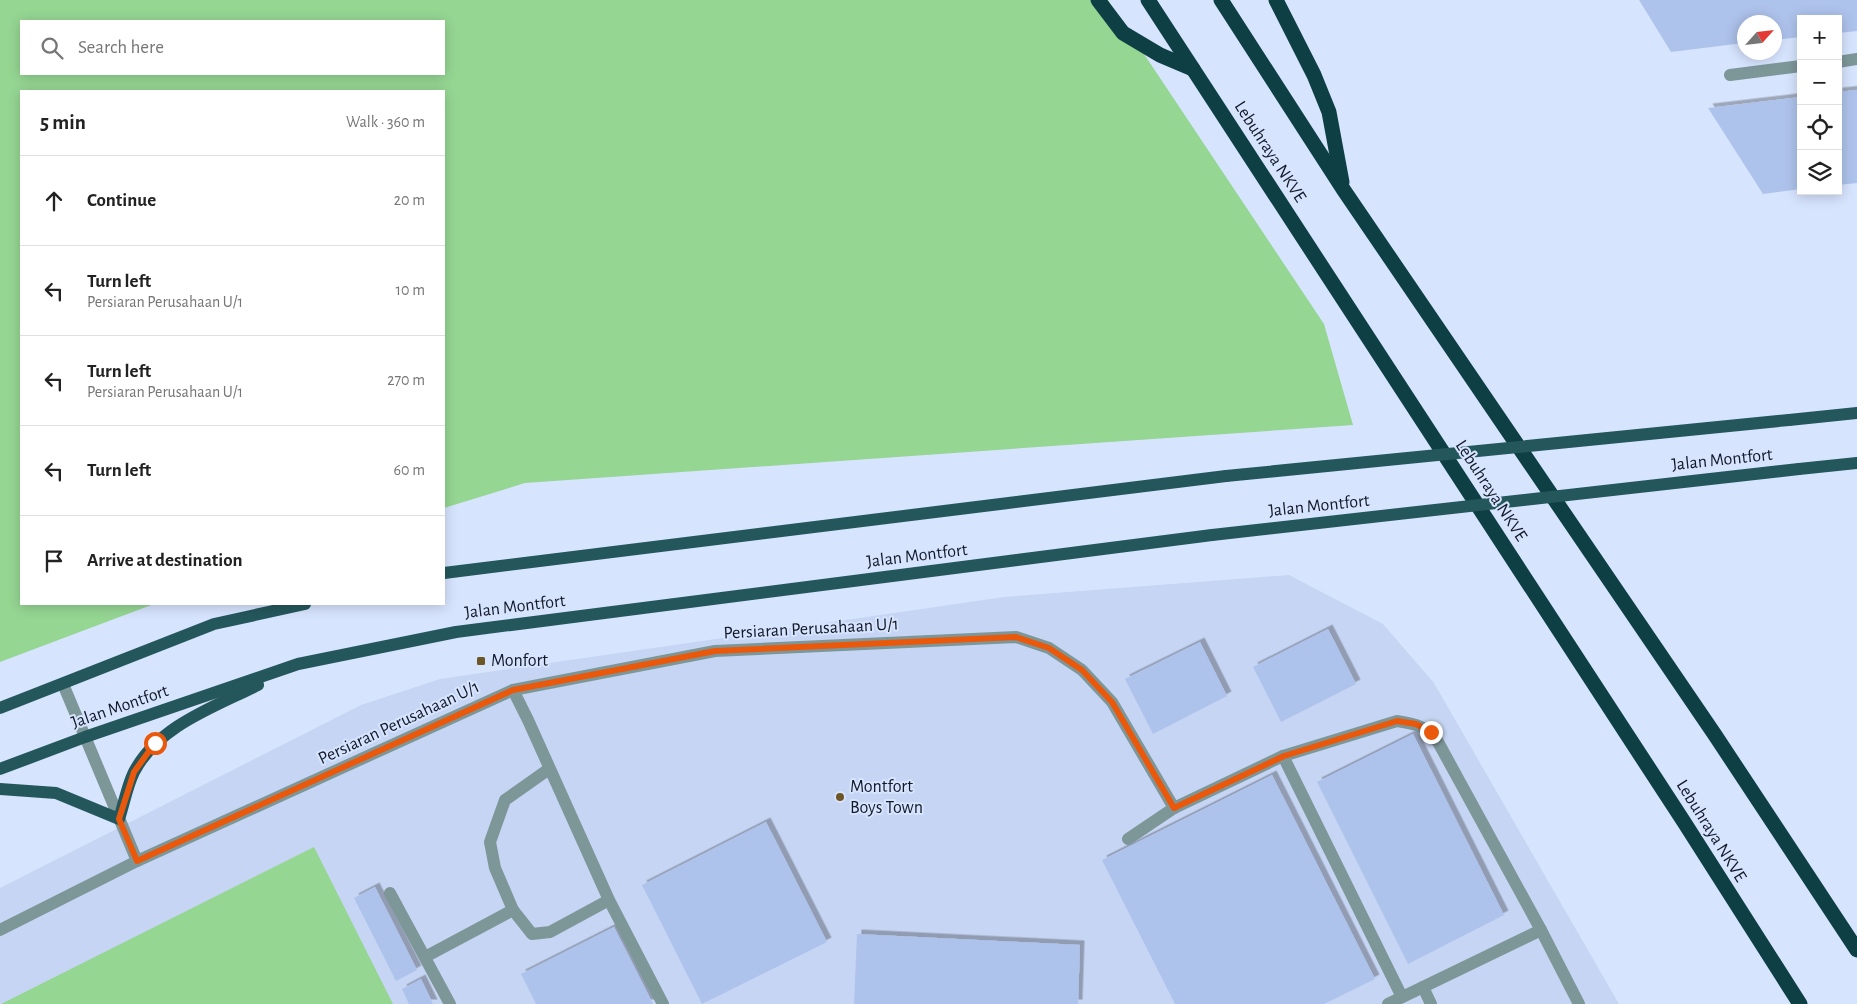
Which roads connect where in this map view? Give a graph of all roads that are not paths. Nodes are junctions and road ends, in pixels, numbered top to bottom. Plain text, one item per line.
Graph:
1 (1098, 0) edge
2 (1148, 0) edge
3 (1221, 0) edge
4 (1276, 0) edge
5 (1857, 59) edge
6 (1842, 61) edge
7 (1797, 67) edge
8 (1193, 69) junction
9 (1730, 75) dead end
10 (1344, 189) junction
11 (1857, 413) edge
12 (1857, 463) edge
13 (445, 573) edge
14 (300, 605) edge
15 (298, 664) junction
16 (63, 684) junction
17 (513, 690) junction
18 (0, 708) edge
19 (85, 737) junction
20 (1284, 756) junction
21 (550, 769) junction
22 (0, 770) edge
23 (0, 789) edge
24 (1174, 808) junction
25 (119, 819) junction
26 (1128, 839) dead end
27 (137, 861) junction
28 (390, 893) dead end
29 (609, 900) junction
30 (513, 910) junction
31 (0, 930) edge
32 (1541, 930) junction
33 (1857, 950) edge
34 (425, 957) junction
35 (1423, 988) junction
36 (1402, 997) junction
37 (450, 1004) edge
38 (662, 1004) edge
39 (1388, 1004) edge
40 (1432, 1004) edge
41 (1579, 1004) edge
42 (1800, 1004) edge

1 - 8 highway
2 - 8 highway, Lebuhraya NKVE
3 - 10 highway
4 - 10 highway
5 - 6 street
7 - 9 street
8 - 42 highway, Lebuhraya NKVE
10 - 33 highway
11 - 13 main road, Jalan Montfort, bridge
12 - 15 main road, Jalan Montfort, bridge
14 - 16 main road
15 - 19 main road, Jalan Montfort
15 - 25 main road
16 - 18 main road
16 - 19 street
17 - 21 street
17 - 24 street, Persiaran Perusahaan U/1
17 - 27 street, Persiaran Perusahaan U/1
19 - 22 main road, Jalan Montfort
19 - 25 street
20 - 24 street
20 - 32 street
20 - 36 street
21 - 29 street
21 - 30 street
23 - 25 main road
24 - 26 street
25 - 27 street
27 - 31 street, Persiaran Perusahaan U/1
28 - 34 street
29 - 30 street
29 - 38 street
30 - 34 street
32 - 35 street
32 - 41 street
34 - 37 street
35 - 36 street
35 - 40 street
36 - 39 street

